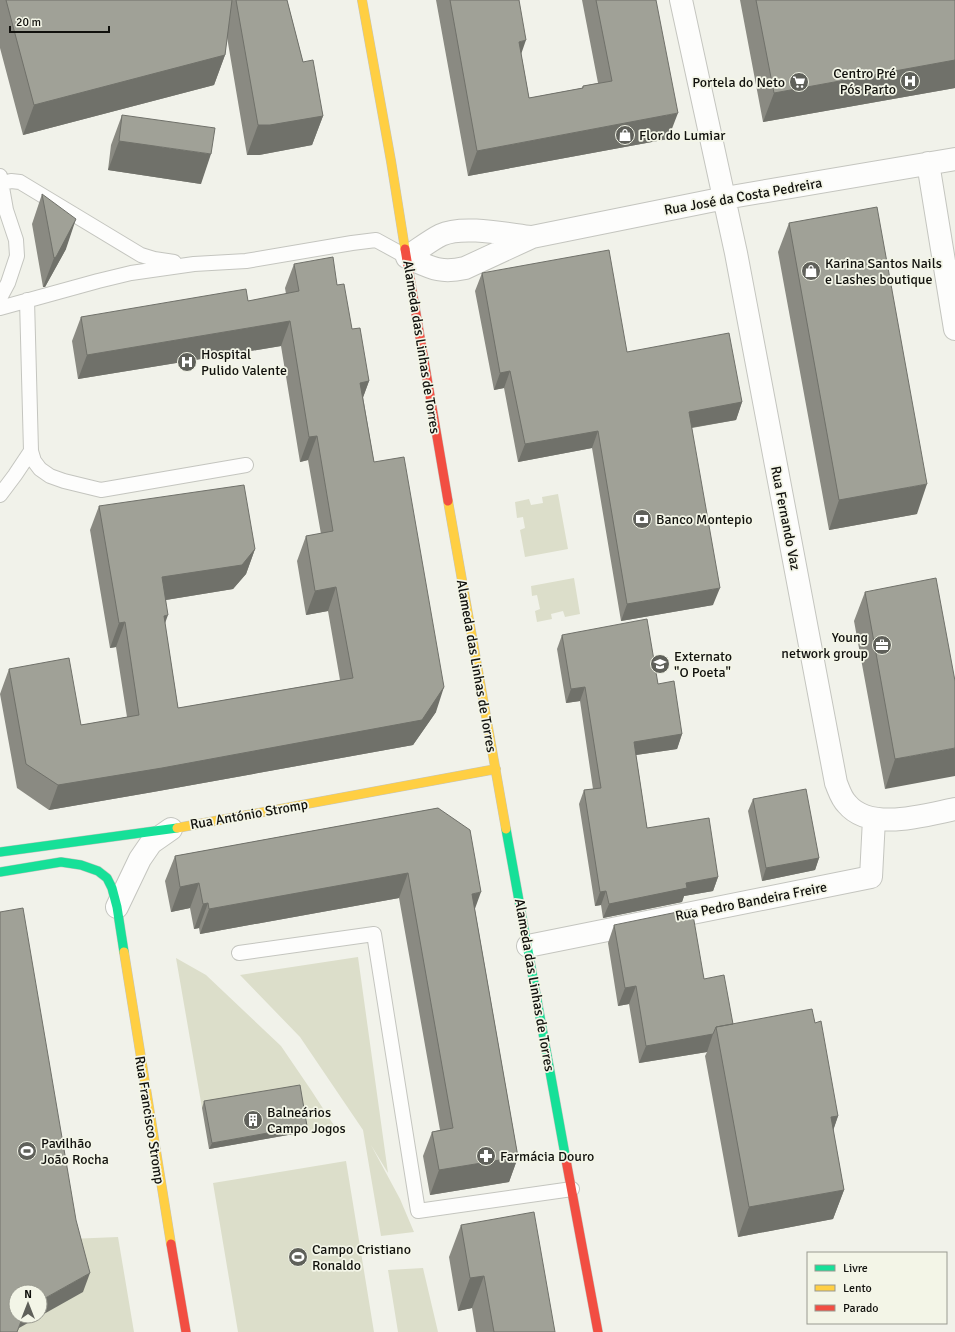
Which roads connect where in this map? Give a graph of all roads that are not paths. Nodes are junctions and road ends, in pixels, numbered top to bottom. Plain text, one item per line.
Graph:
1 (362, 0) edge
2 (681, 0) edge
3 (955, 158) edge
4 (928, 163) junction
5 (0, 181) edge
6 (725, 198) junction
7 (532, 237) junction
8 (407, 258) junction
9 (194, 264) junction
10 (0, 298) edge
11 (27, 300) junction
12 (0, 308) edge
13 (955, 329) edge
14 (31, 451) junction
15 (246, 465) dead end
16 (0, 495) edge
17 (496, 769) junction
18 (955, 809) edge
19 (874, 819) junction
20 (172, 828) junction
21 (0, 856) edge
22 (117, 907) junction
23 (528, 946) junction
24 (239, 953) dead end
25 (572, 1189) junction
26 (186, 1332) edge
27 (598, 1332) edge

1 - 8 main road, Alameda das Linhas de Torres
2 - 6 street, Rua Fernando Vaz
3 - 4 street, Rua José da Costa Pedreira
4 - 6 street, Rua José da Costa Pedreira
4 - 13 street
5 - 9 lane
5 - 10 lane
6 - 7 street, Rua José da Costa Pedreira
6 - 19 street, Rua Fernando Vaz
7 - 8 street, Rua José da Costa Pedreira
7 - 8 street, Rua José da Costa Pedreira
8 - 9 lane
8 - 17 main road, Alameda das Linhas de Torres
9 - 11 lane
11 - 12 lane
11 - 14 lane
14 - 15 lane
14 - 16 lane
17 - 20 main road, Rua António Stromp
17 - 23 main road, Alameda das Linhas de Torres
18 - 19 street
19 - 23 street, Rua Pedro Bandeira Freire
20 - 21 main road, Rua António Stromp
20 - 22 street
21 - 22 main road, Rua Francisco Stromp
22 - 26 main road, Rua Francisco Stromp
23 - 25 main road, Alameda das Linhas de Torres
24 - 25 lane
25 - 27 main road, Alameda das Linhas de Torres

